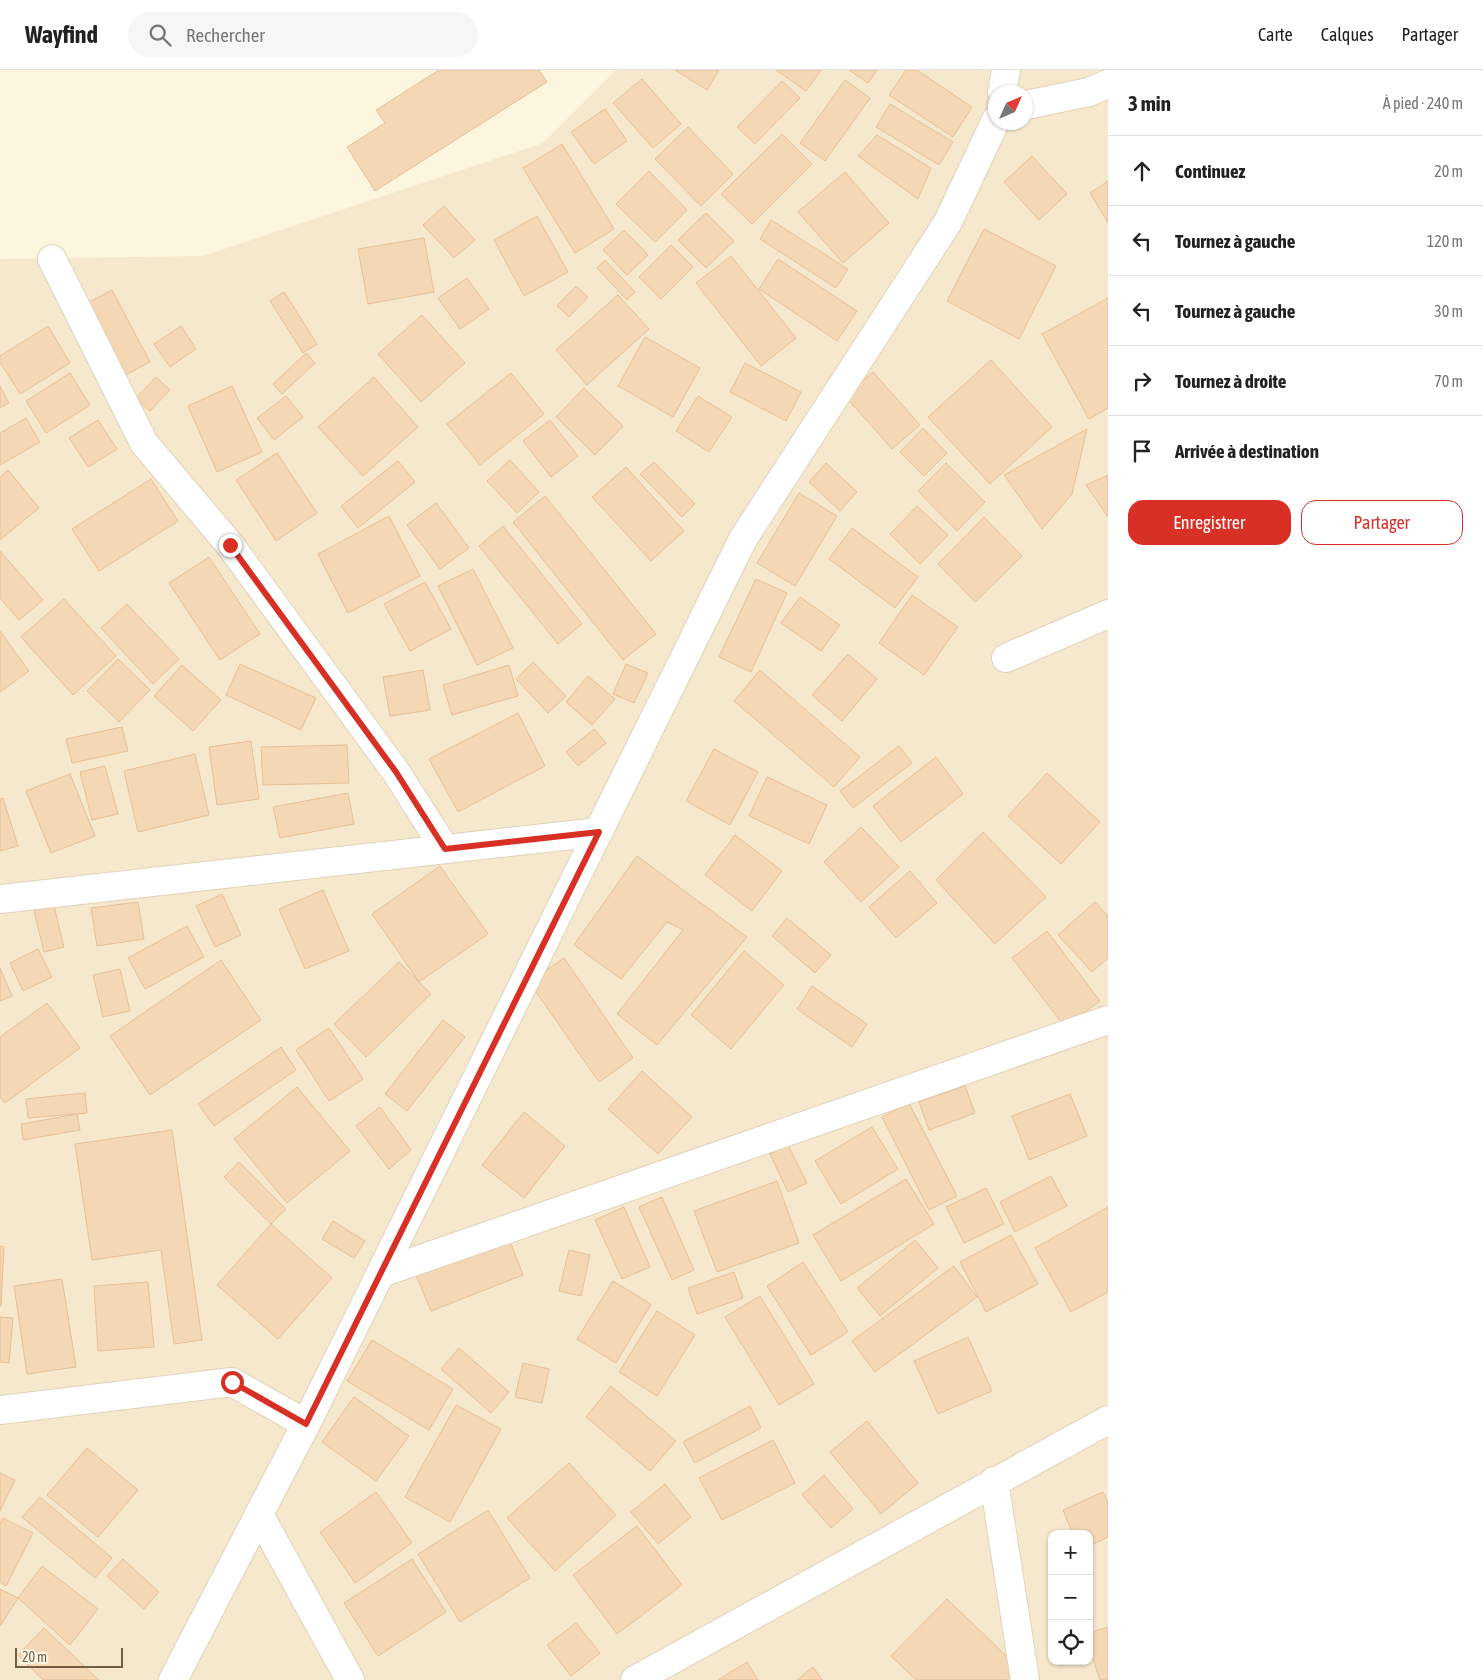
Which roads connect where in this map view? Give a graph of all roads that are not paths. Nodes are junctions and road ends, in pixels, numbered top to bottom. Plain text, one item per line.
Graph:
1 (1006, 70) edge
2 (1108, 84) edge
3 (1003, 85) edge
4 (1033, 104) edge
5 (991, 130) edge
6 (52, 259) dead end
7 (1108, 614) edge
8 (1006, 658) dead end
9 (599, 832) junction
10 (445, 849) junction
11 (0, 899) edge
12 (1108, 1020) edge
13 (381, 1273) junction
14 (0, 1410) edge
15 (1108, 1420) edge
16 (306, 1424) junction
17 (994, 1481) junction
18 (259, 1514) junction
19 (173, 1680) edge
20 (350, 1680) edge
21 (635, 1680) edge
22 (1026, 1680) edge

1 - 3 street
2 - 4 street
5 - 9 street
6 - 10 street
7 - 8 street
9 - 10 street
9 - 13 street
10 - 11 street
12 - 13 street
13 - 16 street
14 - 16 street
15 - 17 street
16 - 18 street
17 - 21 street
17 - 22 street
18 - 19 street
18 - 20 street

